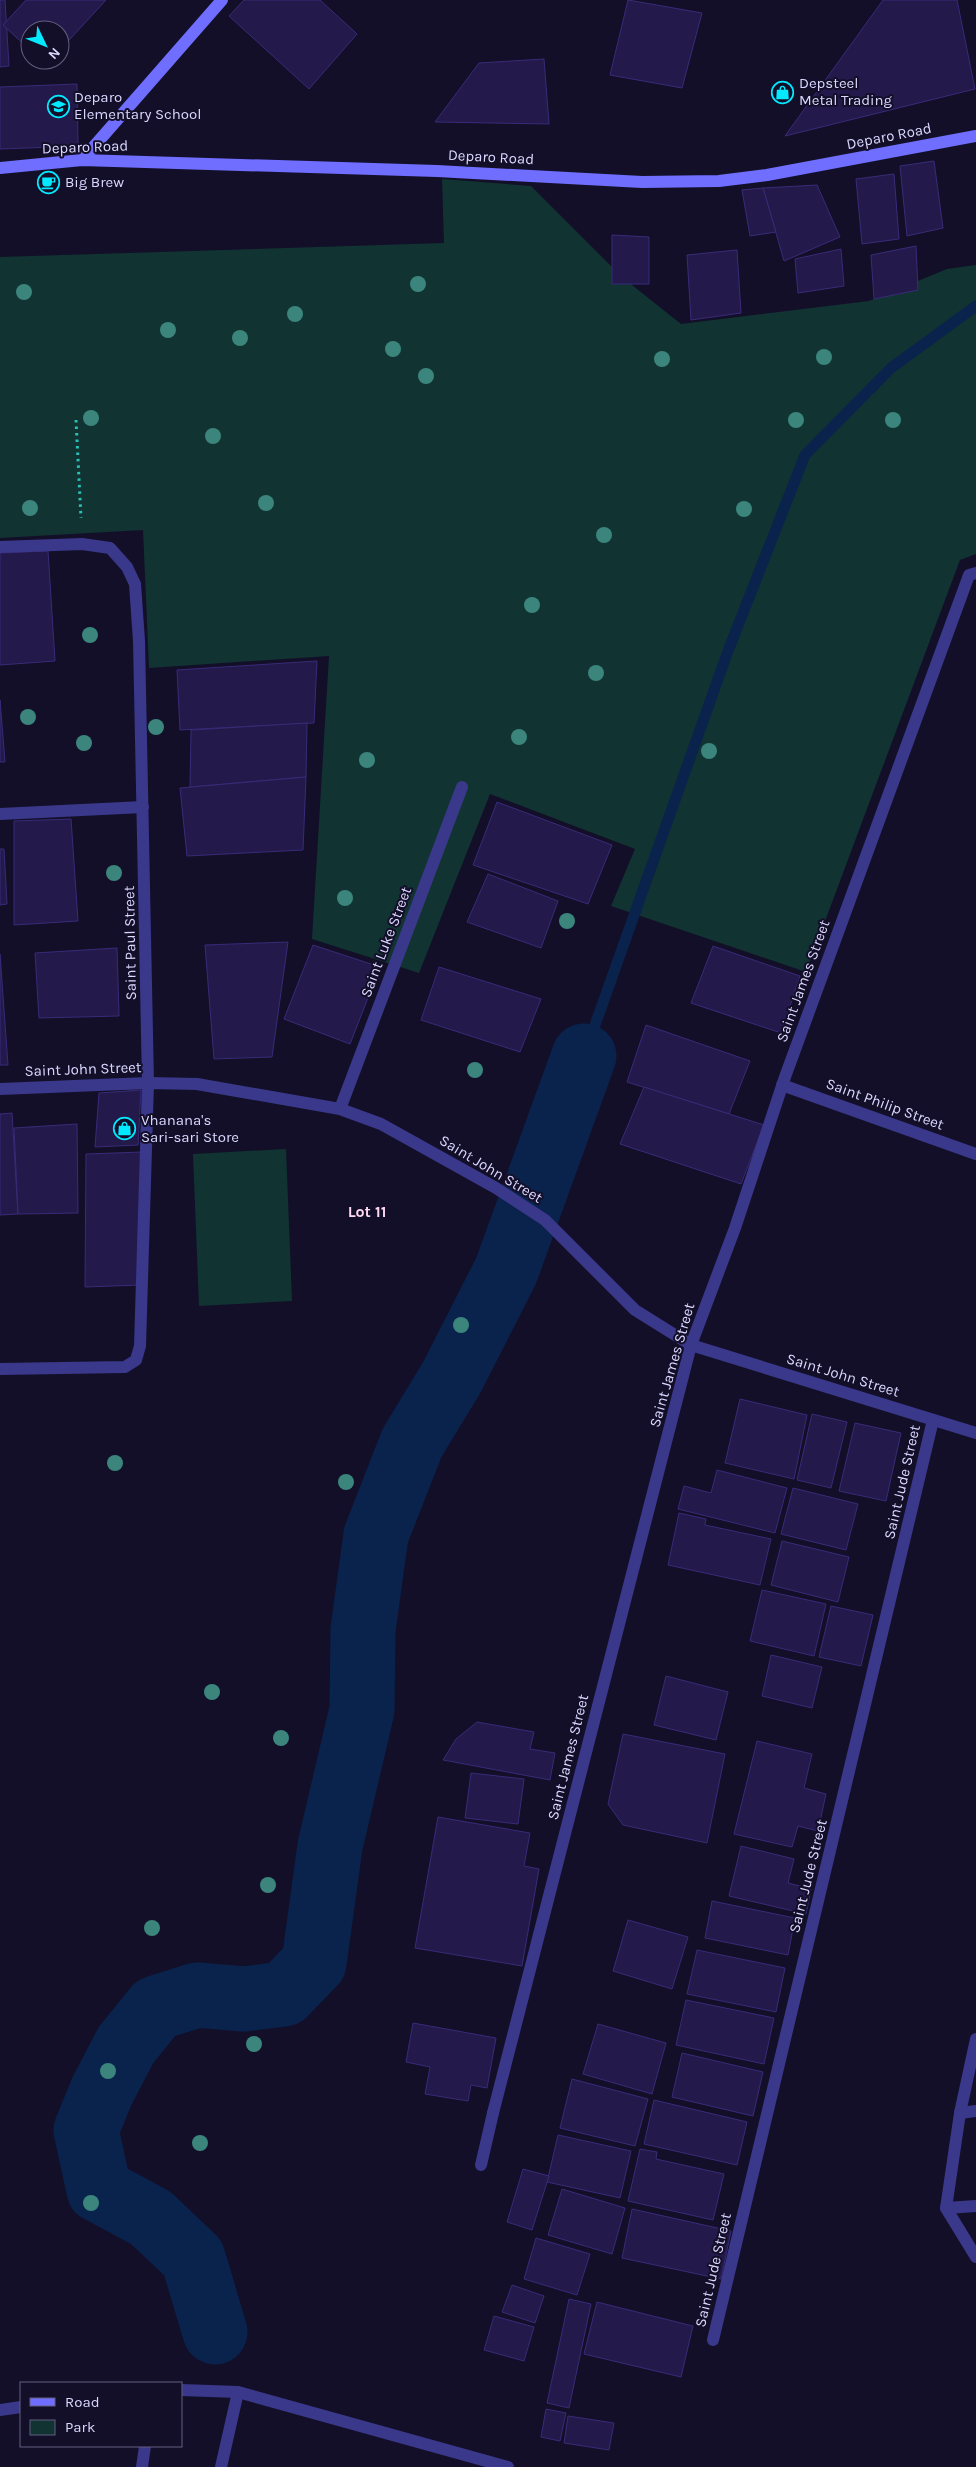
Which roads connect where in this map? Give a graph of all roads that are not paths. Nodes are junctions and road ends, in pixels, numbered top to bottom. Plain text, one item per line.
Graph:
1 (222, 0) edge
2 (976, 136) edge
3 (82, 160) junction
4 (0, 168) edge
5 (0, 548) edge
6 (976, 573) edge
7 (462, 787) dead end
8 (143, 807) junction
9 (0, 814) edge
10 (148, 1083) junction
11 (782, 1085) junction
12 (0, 1089) edge
13 (340, 1109) junction
14 (976, 1154) edge
15 (691, 1345) junction
16 (0, 1369) edge
17 (933, 1420) junction
18 (976, 1433) edge
19 (976, 2039) edge
20 (976, 2112) edge
21 (960, 2113) junction
22 (481, 2164) dead end
23 (976, 2206) edge
24 (946, 2208) junction
25 (976, 2257) edge
26 (713, 2340) dead end
27 (182, 2390) edge
28 (238, 2392) junction
29 (20, 2407) edge
30 (0, 2410) edge
31 (145, 2447) edge
32 (142, 2467) edge
33 (221, 2467) edge
34 (508, 2467) edge

1 - 3 main road
2 - 3 main road, Deparo Road
3 - 4 main road, Deparo Road
5 - 8 street, Saint Paul Street
6 - 11 street, Saint James Street
7 - 13 street, Saint Luke Street
8 - 9 street
8 - 10 street, Saint Paul Street
10 - 12 street, Saint John Street
10 - 13 street, Saint John Street
10 - 16 street, Saint Paul Street
11 - 14 street, Saint Philip Street
11 - 15 street, Saint James Street
13 - 15 street, Saint John Street
15 - 17 street, Saint John Street
15 - 22 street, Saint James Street
17 - 18 street, Saint John Street
17 - 26 street, Saint Jude Street
19 - 21 street
20 - 21 street
21 - 24 street
23 - 24 street
24 - 25 street
27 - 28 street
28 - 33 street
28 - 34 street
29 - 30 street
31 - 32 street

